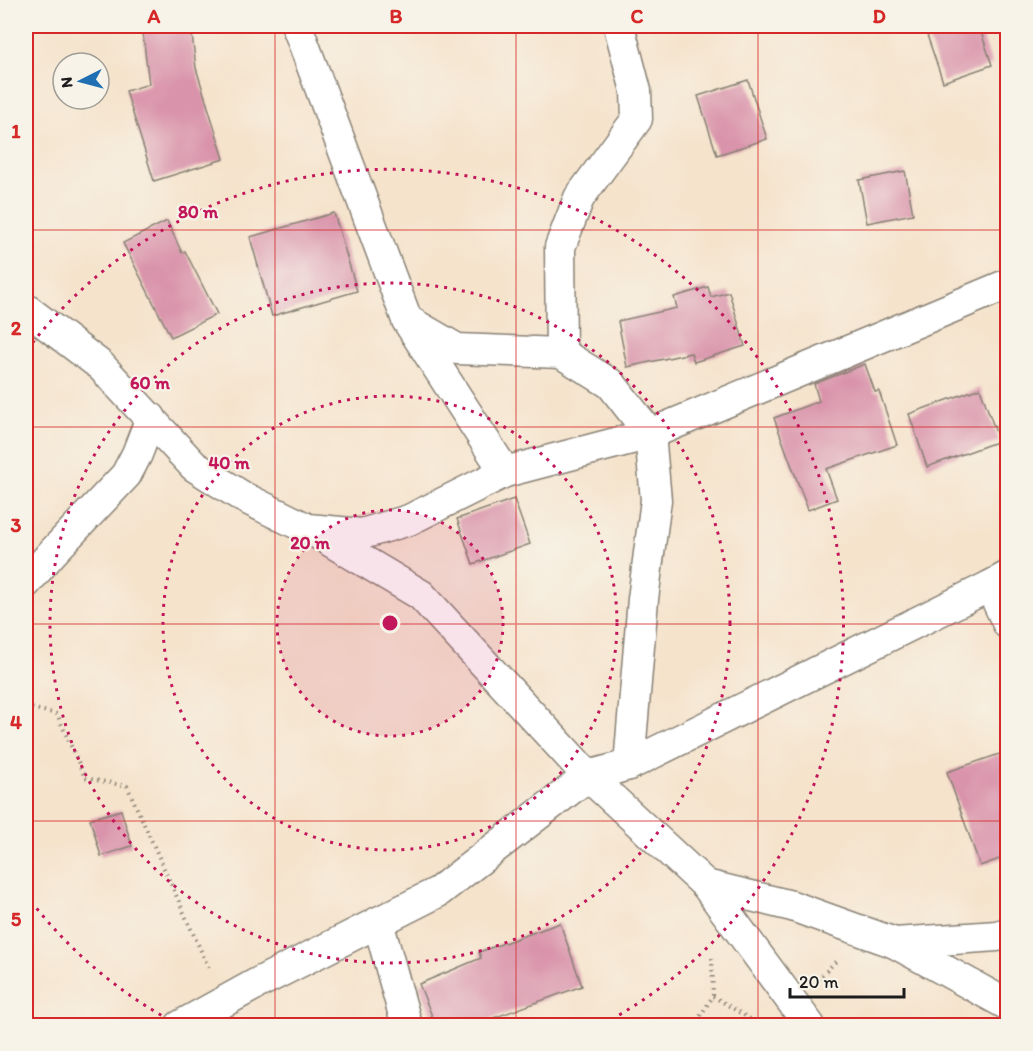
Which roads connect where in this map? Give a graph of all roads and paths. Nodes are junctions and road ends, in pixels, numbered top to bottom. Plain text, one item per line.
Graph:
1 (297, 26) edge
2 (619, 26) edge
3 (1008, 284) edge
4 (26, 309) edge
5 (407, 320) junction
6 (561, 353) junction
7 (151, 418) junction
8 (650, 435) junction
9 (505, 472) junction
10 (309, 529) junction
11 (999, 581) edge
12 (26, 583) edge
13 (1008, 624) edge
14 (26, 707) edge
15 (629, 765) junction
16 (588, 776) junction
17 (706, 885) junction
18 (378, 922) junction
19 (1008, 933) edge
20 (895, 943) junction
21 (712, 951) dead end
22 (838, 959) dead end
23 (713, 996) junction
24 (224, 1002) junction
25 (1008, 1005) edge
26 (802, 1015) edge
27 (180, 1026) edge
28 (407, 1026) edge
29 (694, 1026) edge
30 (761, 1026) edge

1 - 5 street
2 - 6 street
3 - 8 street
4 - 7 street
5 - 6 street
5 - 9 street
6 - 8 street
7 - 10 street
7 - 12 street
8 - 9 street
8 - 15 street
9 - 10 street
10 - 16 street
11 - 13 street
11 - 15 street
14 - 24 path
15 - 16 street
16 - 17 street
16 - 18 street
17 - 20 street
17 - 26 street
18 - 24 street
18 - 28 street
19 - 20 street
20 - 25 street
21 - 23 path
22 - 26 path
23 - 29 path
23 - 30 path
24 - 27 street

